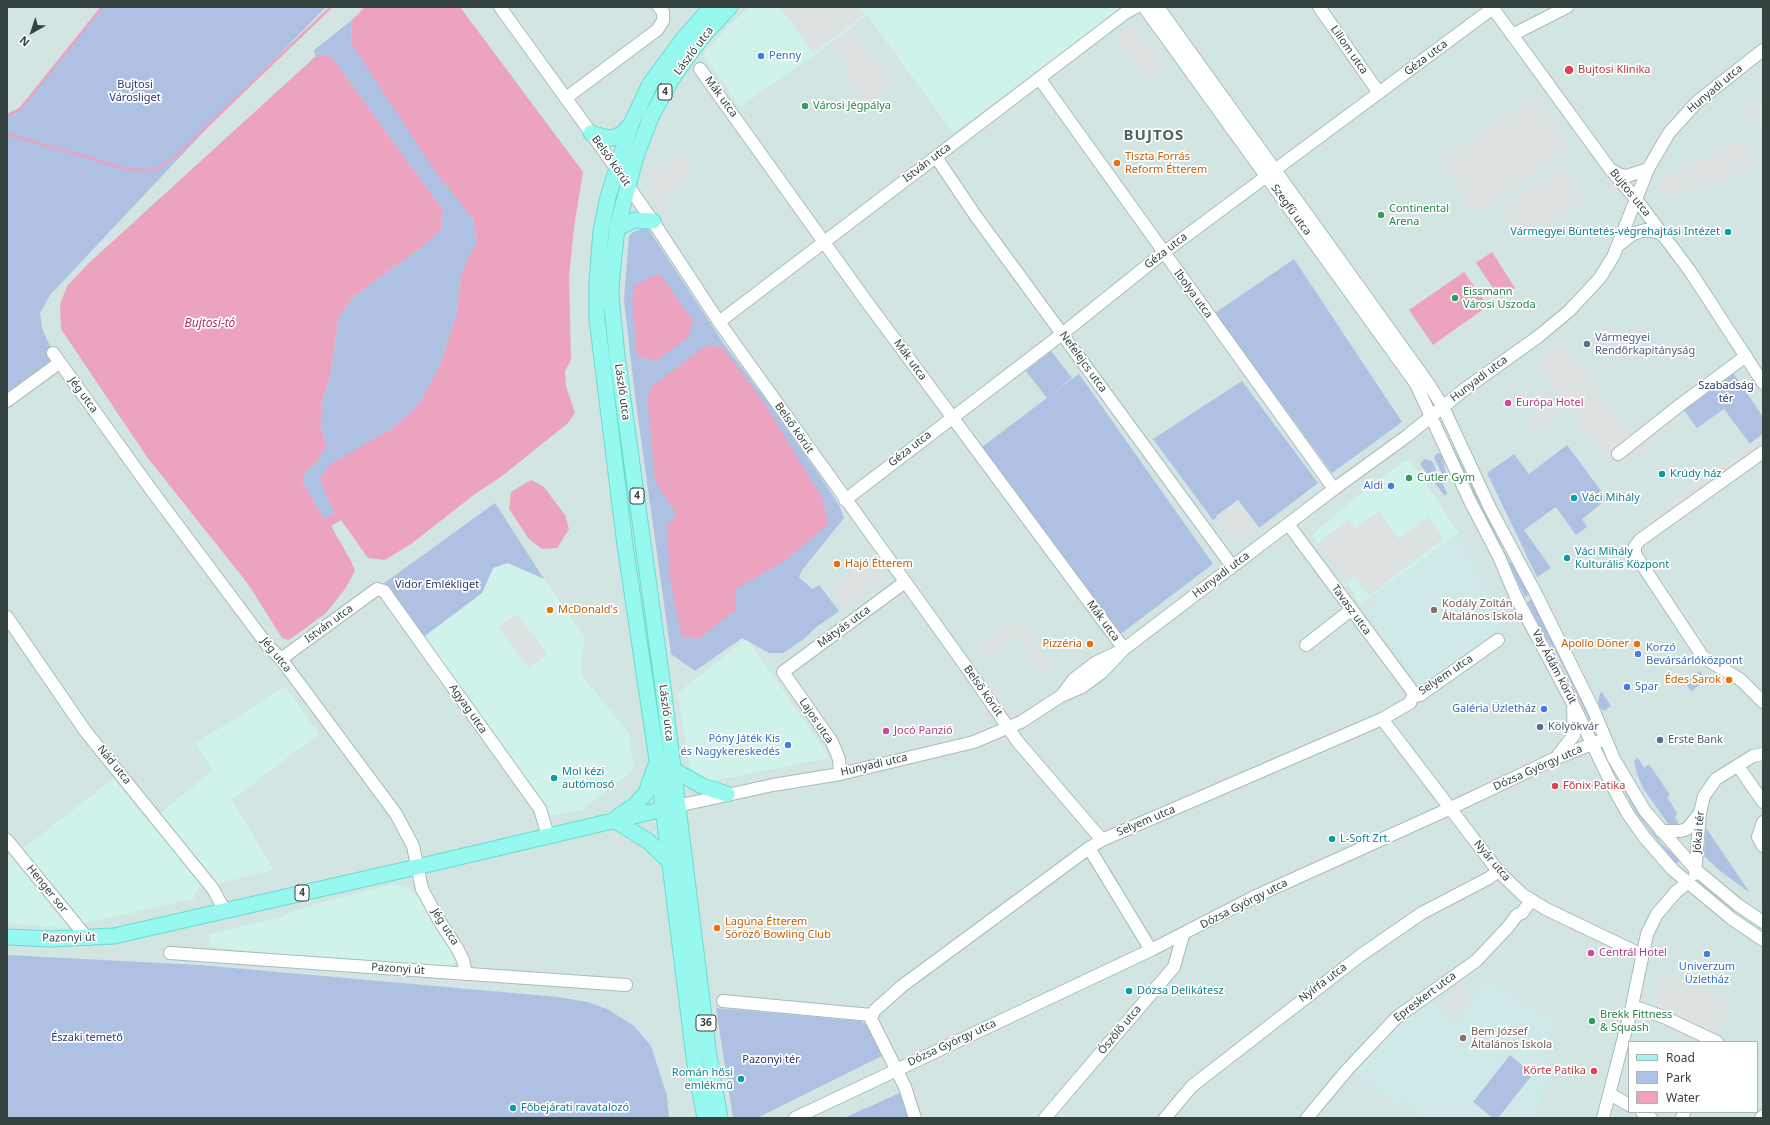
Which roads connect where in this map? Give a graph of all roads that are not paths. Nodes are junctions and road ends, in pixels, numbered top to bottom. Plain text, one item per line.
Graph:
1 (500, 7) edge
2 (711, 7) edge
3 (730, 7) edge
4 (1119, 7) edge
5 (1136, 7) edge
6 (1144, 7) edge
7 (1158, 7) edge
8 (1319, 7) edge
9 (1567, 7) edge
10 (1492, 8) edge
11 (661, 10) edge
12 (1106, 27) junction
13 (1512, 35) junction
14 (1763, 50) edge
15 (700, 69) dead end
16 (1039, 78) junction
17 (1379, 93) junction
18 (566, 98) junction
19 (631, 124) junction
20 (591, 133) junction
21 (936, 157) junction
22 (616, 168) junction
23 (1610, 169) junction
24 (1648, 169) junction
25 (1270, 172) junction
26 (628, 185) junction
27 (1636, 199) junction
28 (653, 221) junction
29 (617, 228) junction
30 (1662, 233) junction
31 (824, 240) junction
32 (1620, 244) junction
33 (1163, 253) junction
34 (719, 322) junction
35 (1062, 334) junction
36 (1746, 356) junction
37 (1763, 383) edge
38 (7, 401) edge
39 (1443, 407) junction
40 (952, 417) junction
41 (1431, 417) junction
42 (1763, 452) edge
43 (1618, 454) dead end
44 (1334, 489) junction
45 (845, 500) junction
46 (1288, 524) junction
47 (1232, 566) junction
48 (905, 582) junction
49 (377, 588) joint
50 (1351, 610) junction
51 (7, 617) edge
52 (1498, 640) dead end
53 (1306, 645) dead end
54 (1124, 649) junction
55 (281, 660) junction
56 (782, 672) joint
57 (1414, 696) junction
58 (1572, 702) junction
59 (1763, 702) edge
60 (1382, 719) junction
61 (1008, 728) junction
62 (1605, 738) junction
63 (1594, 744) junction
64 (1763, 754) edge
65 (1556, 758) junction
66 (657, 760) junction
67 (1738, 766) junction
68 (674, 770) junction
69 (840, 774) junction
70 (727, 794) junction
71 (1763, 802) edge
72 (670, 807) junction
73 (1451, 808) junction
74 (1700, 813) junction
75 (613, 820) junction
76 (1763, 822) edge
77 (1661, 831) junction
78 (548, 836) junction
79 (7, 840) edge
80 (1102, 840) junction
81 (1763, 846) edge
82 (1088, 848) junction
83 (670, 862) junction
84 (417, 867) junction
85 (1696, 870) junction
86 (1498, 871) junction
87 (1693, 886) junction
88 (1531, 900) junction
89 (1738, 905) junction
90 (225, 910) junction
91 (1763, 922) edge
92 (1183, 935) junction
93 (7, 937) edge
94 (88, 939) junction
95 (1763, 940) edge
96 (1151, 950) junction
97 (170, 953) dead end
98 (1642, 955) junction
99 (466, 974) junction
100 (626, 985) dead end
101 (723, 1001) dead end
102 (1632, 1006) junction
103 (871, 1015) junction
104 (1715, 1041) edge
105 (897, 1069) junction
106 (1610, 1094) junction
107 (1628, 1104) edge
108 (705, 1118) edge
109 (720, 1118) edge
110 (795, 1118) edge
111 (915, 1118) edge
112 (1044, 1118) edge
113 (1165, 1118) edge
114 (1307, 1118) edge
115 (1603, 1118) edge

1 - 18 street, Belső körút
2 - 19 main road, László utca / 4
3 - 26 main road, László utca / 4
4 - 12 street
5 - 12 street, István utca
6 - 25 street, Szegfű utca
7 - 25 street, Szegfű utca
8 - 17 street, Liliom utca
9 - 13 street
10 - 13 street, Bujtos utca
10 - 17 street, Géza utca
11 - 18 street
12 - 16 street, István utca
13 - 23 street, Bujtos utca
14 - 24 street, Hunyadi utca
15 - 31 street, Mák utca
16 - 21 street, István utca
16 - 33 street, Ibolya utca
17 - 25 street, Géza utca
18 - 20 street, Belső körút
19 - 20 main road
19 - 22 main road, László utca / 4
20 - 22 street, Belső körút
21 - 31 street, István utca
21 - 35 street, Nefelejcs utca
22 - 26 street, Belső körút
22 - 66 main road, László utca / 4
23 - 24 street
23 - 27 street, Bujtos utca
24 - 27 street, Hunyadi utca
25 - 33 street, Géza utca
25 - 39 street, Szegfű utca
25 - 41 street, Szegfű utca
26 - 28 street, Belső körút
26 - 29 main road, László utca / 4
27 - 30 street, Bujtos utca
27 - 32 street, Hunyadi utca
28 - 29 main road
28 - 34 street, Belső körút
29 - 68 main road, László utca / 4
30 - 32 street
30 - 36 street, Bujtos utca
31 - 34 street, István utca
31 - 40 street, Mák utca
32 - 39 street, Hunyadi utca
33 - 35 street, Géza utca
33 - 44 street, Ibolya utca
34 - 45 street, Belső körút
35 - 40 street, Géza utca
35 - 47 street, Nefelejcs utca
36 - 37 street, Bujtos utca
36 - 43 street
38 - 55 street, Jég utca
39 - 41 street, Hunyadi utca
39 - 62 street, Vay Ádám körút
40 - 45 street, Géza utca
40 - 54 street, Mák utca
41 - 44 street, Hunyadi utca
41 - 58 street, Vay Ádám körút
42 - 59 street
44 - 46 street, Hunyadi utca
45 - 48 street, Belső körút
46 - 47 street, Hunyadi utca
46 - 50 street, Tavasz utca
47 - 54 street, Hunyadi utca
48 - 56 street, Mátyás utca
48 - 61 street, Belső körút
49 - 55 street, István utca
49 - 78 street, Agyag utca
50 - 53 street
50 - 57 street, Tavasz utca
51 - 90 street, Nád utca
52 - 57 street, Selyem utca
54 - 61 street, Hunyadi utca
55 - 84 street, Jég utca
56 - 69 street, Lajos utca
57 - 60 street, Selyem utca
58 - 63 street, Vay Ádám körút
58 - 65 street
60 - 73 street, Nyár utca
60 - 80 street, Selyem utca
61 - 69 street, Hunyadi utca
61 - 80 street, Belső körút
62 - 63 street, Dózsa György utca
62 - 77 street, Vay Ádám körút
63 - 65 street, Dózsa György utca
63 - 87 street, Vay Ádám körút
64 - 67 street, Jókai tér
65 - 73 street, Dózsa György utca
66 - 72 main road, László utca
66 - 75 main road, 4
67 - 71 street
67 - 74 street, Jókai tér
68 - 70 main road
68 - 72 main road, László utca / 4
69 - 70 street, Hunyadi utca
70 - 72 street, Hunyadi utca
72 - 75 main road, Hunyadi utca / 4
72 - 83 main road, 36
72 - 109 main road, 36
73 - 86 street, Nyár utca
73 - 92 street, Dózsa György utca
74 - 77 street
74 - 85 street, Jókai tér
75 - 78 main road, 4
75 - 83 main road
76 - 81 street
77 - 85 street, Vay Ádám körút
78 - 84 main road, 4
79 - 94 street, Henger sor
80 - 82 street, Selyem utca
82 - 96 street
82 - 103 street, Selyem utca
83 - 108 main road, 36
84 - 90 main road, 4
84 - 99 street, Jég utca
85 - 87 street, Jókai tér
85 - 89 street, Vay Ádám körút
86 - 88 street, Nyár utca
86 - 113 street, Nyírfa utca
87 - 89 street
87 - 95 street, Vay Ádám körút
87 - 98 street
88 - 98 street, Nyár utca
88 - 114 street, Epreskert utca
89 - 91 street, Vay Ádám körút
90 - 94 main road, Pazonyi út / 4
92 - 96 street, Dózsa György utca
92 - 112 street, Ószőlő utca
93 - 94 main road, Pazonyi út / 4
96 - 105 street, Dózsa György utca
97 - 99 street, Pazonyi út
98 - 102 street
99 - 100 street, Pazonyi út
101 - 103 street
102 - 104 street
102 - 106 street
103 - 105 street
105 - 110 street
105 - 111 street
106 - 107 street
106 - 115 street

